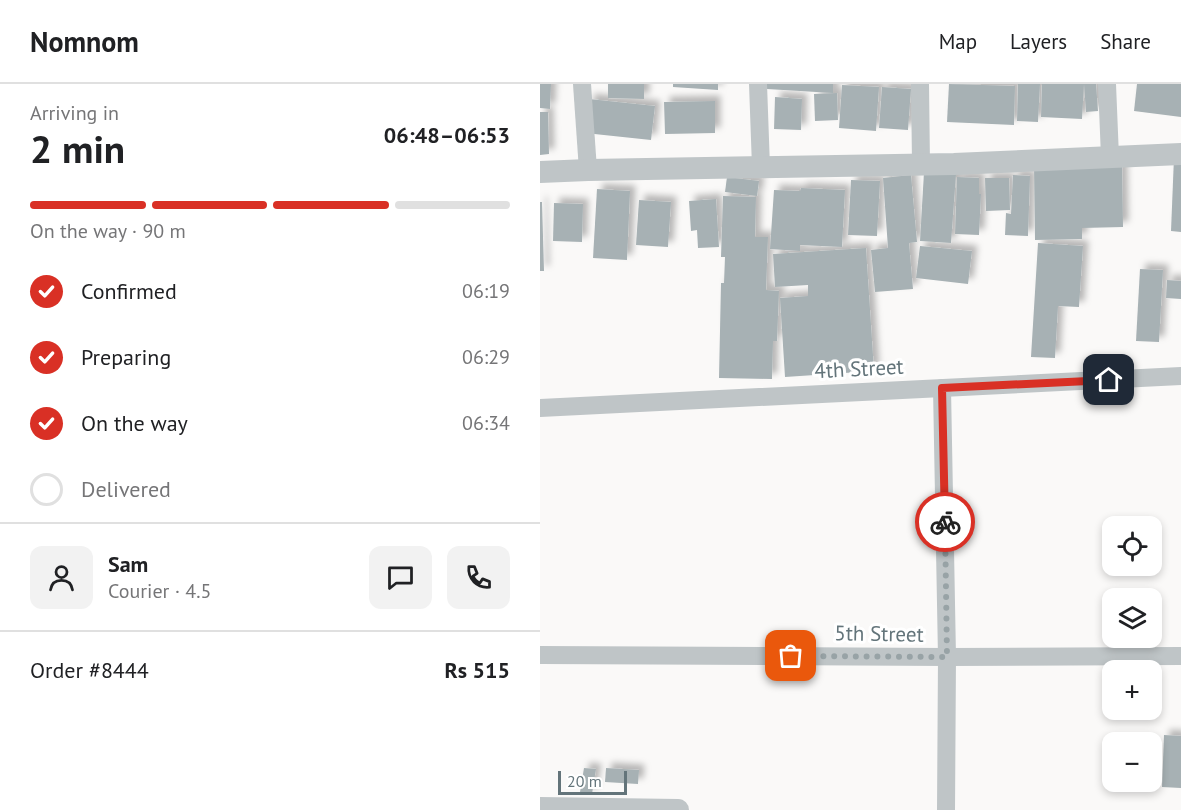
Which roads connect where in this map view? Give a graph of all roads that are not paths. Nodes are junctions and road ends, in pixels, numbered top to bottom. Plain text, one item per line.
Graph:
1 (582, 84) edge
2 (758, 84) edge
3 (920, 84) edge
4 (1107, 84) edge
5 (1181, 154) edge
6 (1110, 157) junction
7 (921, 164) junction
8 (761, 167) junction
9 (588, 170) junction
10 (540, 172) edge
11 (1181, 376) edge
12 (942, 388) junction
13 (540, 408) edge
14 (540, 655) edge
15 (1181, 656) edge
16 (947, 657) junction
17 (540, 808) edge
18 (678, 810) edge
19 (946, 810) edge

1 - 9 street
2 - 8 street
3 - 7 street
4 - 6 street
5 - 6 street
6 - 7 street
7 - 8 street
8 - 9 street
9 - 10 street
11 - 12 street, 4th Street
12 - 13 street, 4th Street
12 - 16 street
14 - 16 street, 5th Street
15 - 16 street, 5th Street
16 - 19 street
17 - 18 street

